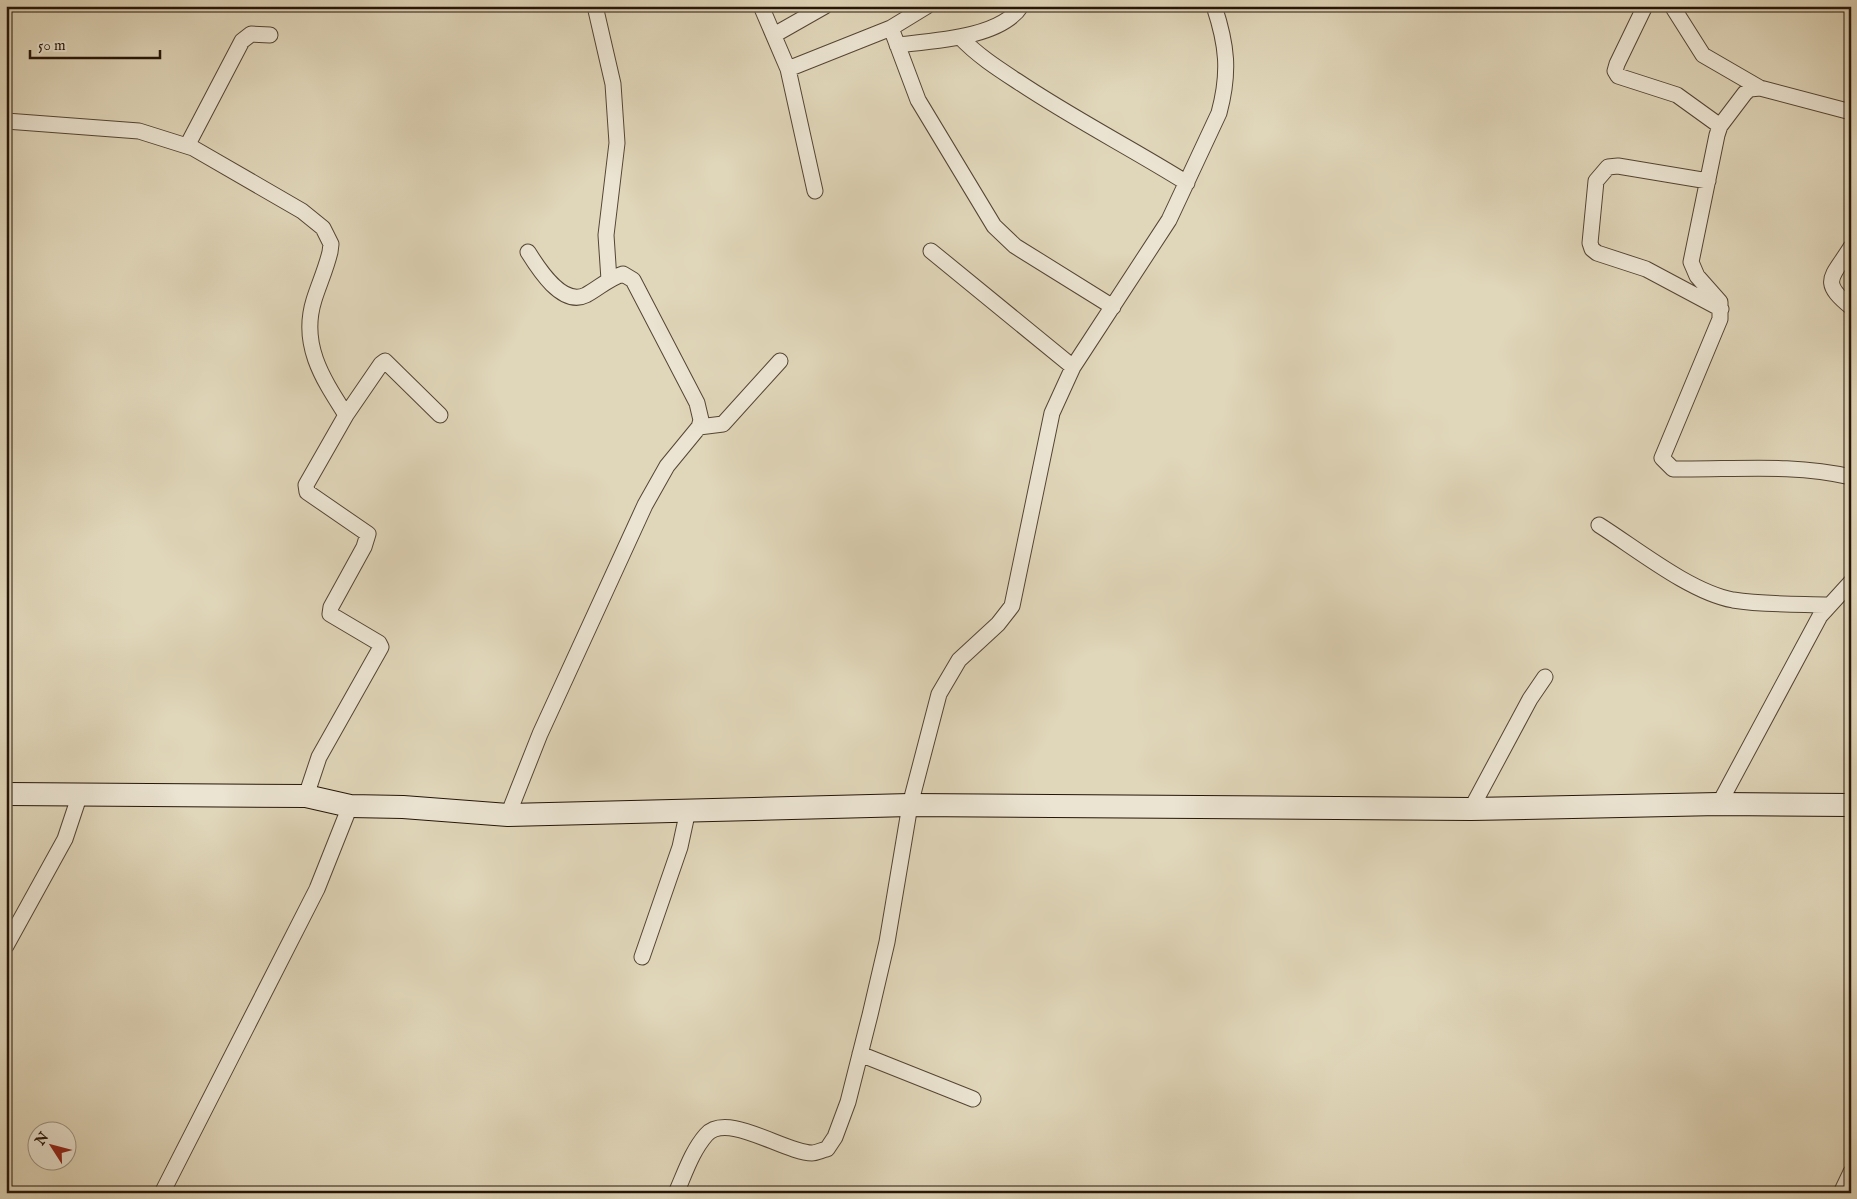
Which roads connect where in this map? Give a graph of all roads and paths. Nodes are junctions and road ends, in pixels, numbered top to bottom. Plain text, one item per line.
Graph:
1 (595, 6) edge
2 (761, 6) edge
3 (825, 6) edge
4 (927, 6) edge
5 (1021, 6) edge
6 (1214, 6) edge
7 (1645, 6) edge
8 (1672, 6) edge
9 (891, 28) junction
10 (270, 35) dead end
11 (774, 35) junction
12 (960, 38) junction
13 (897, 45) junction
14 (788, 69) junction
15 (1760, 88) junction
16 (1851, 112) edge
17 (6, 121) edge
18 (1720, 126) junction
19 (187, 146) junction
20 (1708, 181) junction
21 (1187, 184) junction
22 (815, 191) dead end
23 (1851, 247) edge
24 (528, 252) dead end
25 (931, 252) dead end
26 (609, 280) junction
27 (1113, 307) junction
28 (1851, 307) edge
29 (1721, 309) junction
30 (780, 361) dead end
31 (1073, 367) junction
32 (440, 414) dead end
33 (346, 415) junction
34 (699, 427) junction
35 (1851, 477) edge
36 (1599, 525) dead end
37 (1851, 582) edge
38 (1829, 606) junction
39 (1545, 677) dead end
40 (6, 794) edge
41 (80, 794) junction
42 (306, 796) junction
43 (1719, 804) junction
44 (910, 805) junction
45 (1851, 805) edge
46 (350, 806) junction
47 (1471, 809) junction
48 (688, 810) junction
49 (508, 815) junction
50 (6, 946) edge
51 (642, 957) dead end
52 (860, 1054) junction
53 (973, 1099) dead end
54 (1851, 1172) edge
55 (162, 1193) edge
56 (676, 1193) edge
57 (1841, 1193) edge

1 - 26 street
2 - 11 street
3 - 11 street
4 - 9 street
5 - 12 street
6 - 21 street
7 - 18 street
8 - 15 street
9 - 13 street
9 - 14 street
10 - 19 street
11 - 14 street
12 - 13 street
12 - 21 street
13 - 27 street
14 - 22 street
15 - 16 street
15 - 18 street
17 - 19 street
18 - 20 street
19 - 33 street
20 - 29 street
20 - 29 street
21 - 27 street
23 - 28 street
24 - 26 street
25 - 31 street
26 - 34 street
27 - 31 street
29 - 35 street
30 - 34 street
31 - 44 street
32 - 33 street
33 - 42 street
34 - 49 street
36 - 38 street
37 - 38 street
38 - 43 street
39 - 47 street
40 - 41 street
41 - 42 street
41 - 50 street
42 - 46 street
43 - 45 street
43 - 47 street
44 - 47 street
44 - 48 street
44 - 52 street
46 - 49 street
46 - 55 street
48 - 49 street
48 - 51 street
52 - 53 street
52 - 56 street
54 - 57 street

